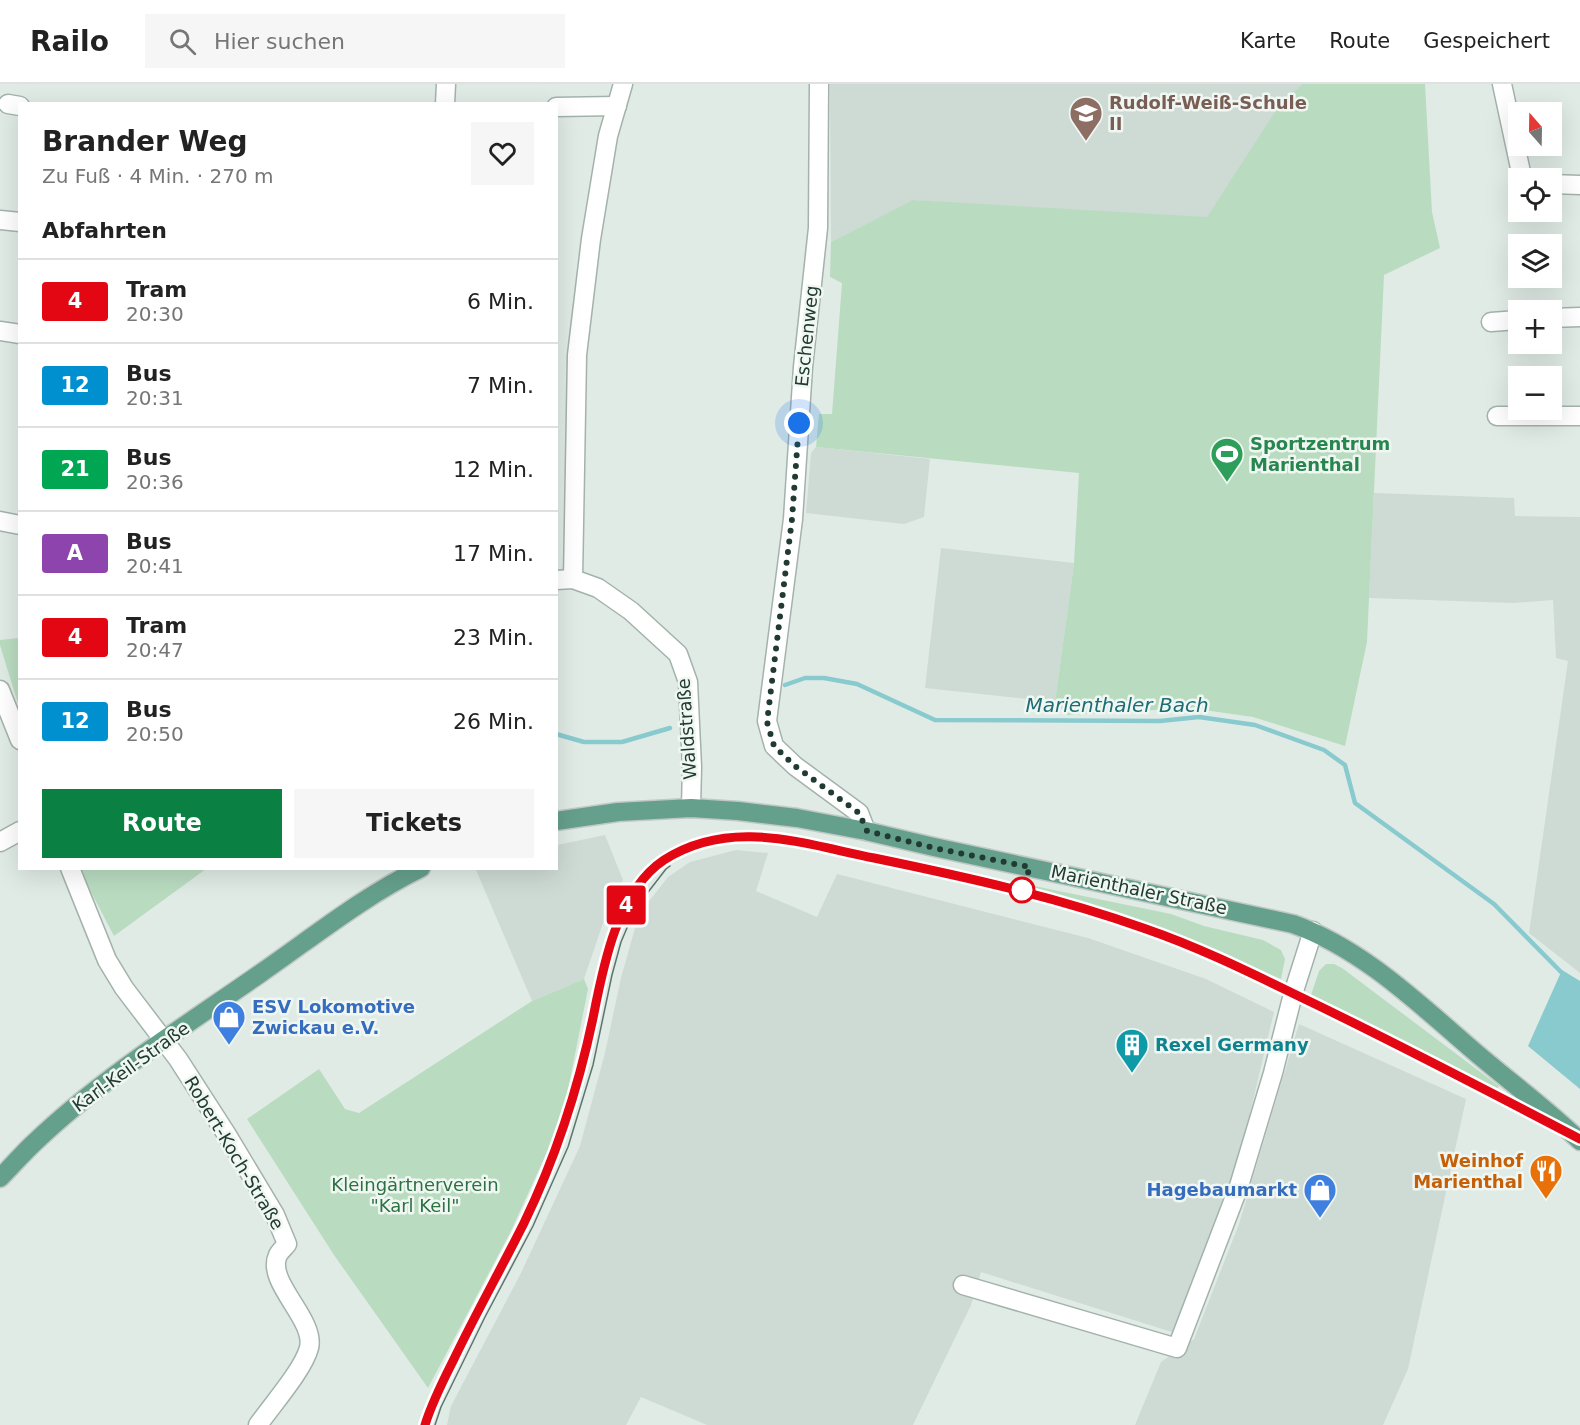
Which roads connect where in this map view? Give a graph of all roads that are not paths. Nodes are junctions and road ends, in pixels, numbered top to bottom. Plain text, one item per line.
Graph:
1 (446, 84) edge
2 (623, 84) edge
3 (819, 84) edge
4 (1502, 84) edge
5 (446, 102) edge
6 (617, 106) junction
7 (558, 107) edge
8 (1520, 168) edge
9 (1562, 184) edge
10 (1580, 185) edge
11 (0, 220) edge
12 (18, 222) edge
13 (1580, 317) edge
14 (1562, 318) edge
15 (1508, 321) edge
16 (1491, 322) dead end
17 (0, 331) edge
18 (18, 334) edge
19 (1497, 416) dead end
20 (1580, 416) edge
21 (0, 521) edge
22 (18, 525) edge
23 (565, 579) edge
24 (0, 690) edge
25 (18, 735) edge
26 (691, 808) junction
27 (558, 821) edge
28 (867, 831) junction
29 (18, 832) edge
30 (0, 842) edge
31 (71, 870) edge
32 (418, 870) edge
33 (1313, 932) junction
34 (1423, 1006) junction
35 (165, 1040) junction
36 (1580, 1124) edge
37 (1580, 1141) edge
38 (0, 1178) edge
39 (963, 1285) dead end
40 (258, 1425) edge

1 - 5 street
2 - 6 street
3 - 28 street, Eschenweg
4 - 8 street
6 - 7 street
6 - 23 street
9 - 10 street
11 - 12 street
13 - 14 street
15 - 16 street
17 - 18 street
19 - 20 street
21 - 22 street
23 - 26 street, Waldstraße
24 - 25 street
26 - 27 main road
26 - 28 main road, Marienthaler Straße
28 - 33 main road, Marienthaler Straße
29 - 30 street
31 - 35 street
32 - 35 main road, Karl-Keil-Straße
33 - 34 main road, Marienthaler Straße
33 - 39 street
34 - 36 main road, Marienthaler Straße
34 - 37 main road, Marienthaler Straße
35 - 38 main road, Karl-Keil-Straße
35 - 40 street, Robert-Koch-Straße

